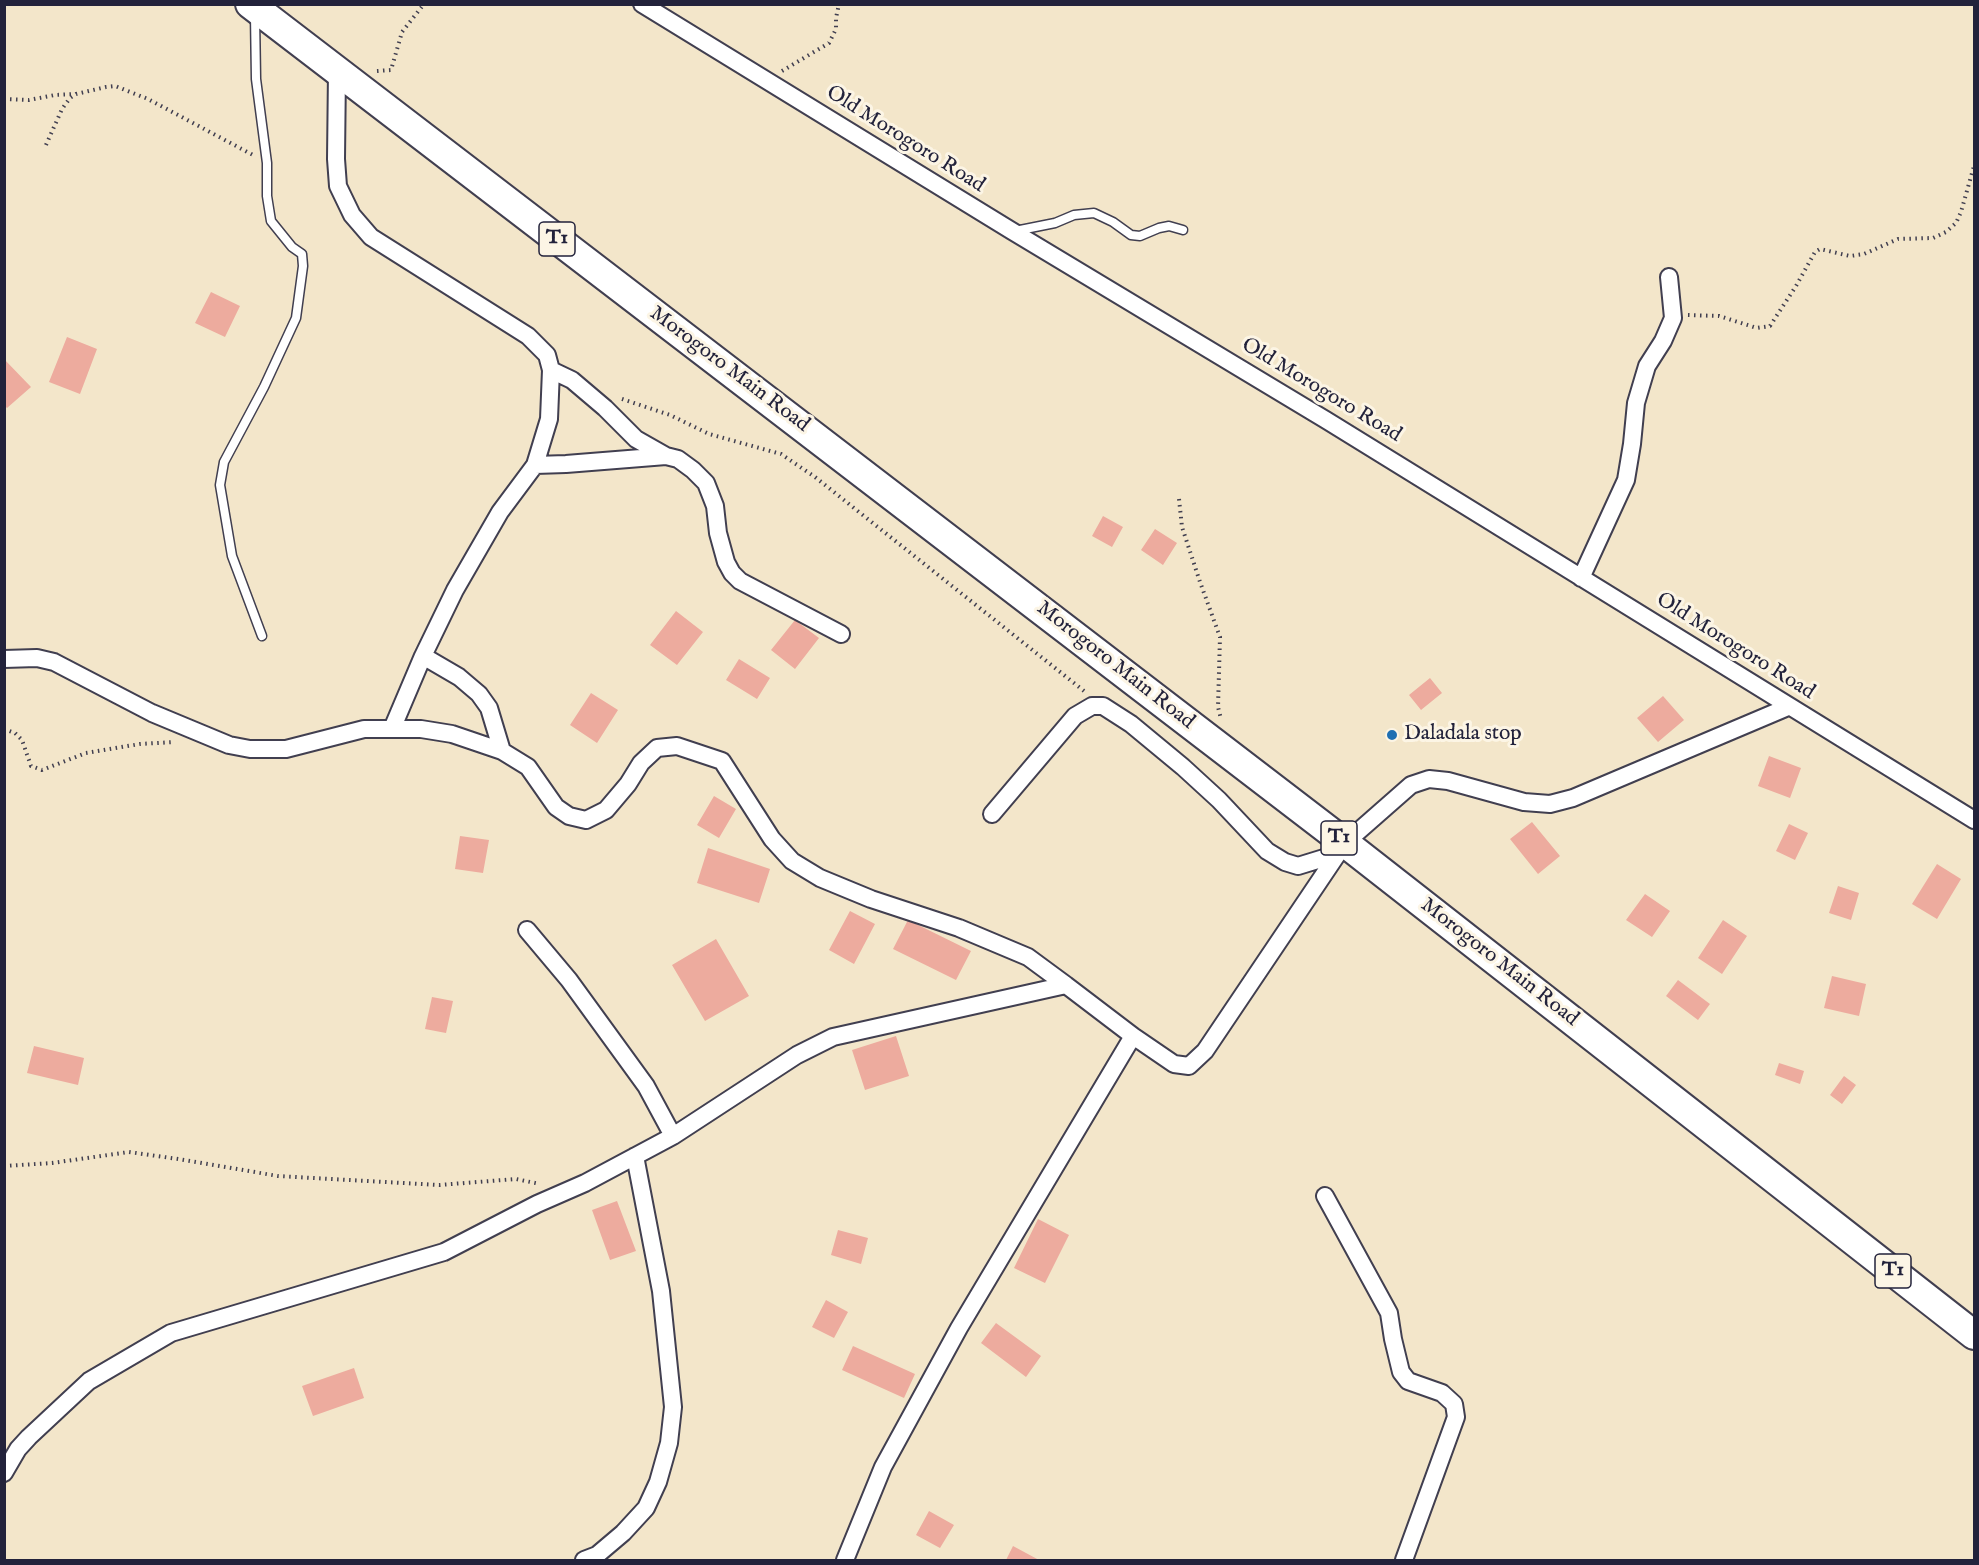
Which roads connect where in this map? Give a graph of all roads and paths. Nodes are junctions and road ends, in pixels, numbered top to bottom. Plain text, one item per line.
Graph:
1 (423, 4) edge
2 (642, 4) edge
3 (839, 4) edge
4 (252, 7) edge
5 (337, 71) junction
6 (374, 71) dead end
7 (766, 81) junction
8 (76, 94) junction
9 (4, 99) edge
10 (46, 145) dead end
11 (267, 163) junction
12 (1974, 166) edge
13 (1183, 230) dead end
14 (1012, 231) junction
15 (1669, 277) dead end
16 (1673, 318) junction
17 (551, 370) junction
18 (618, 398) dead end
19 (666, 456) junction
20 (535, 465) junction
21 (1179, 499) dead end
22 (1581, 578) junction
23 (841, 634) dead end
24 (262, 636) dead end
25 (423, 656) junction
26 (4, 659) edge
27 (1103, 706) junction
28 (1788, 706) junction
29 (4, 729) edge
30 (392, 729) junction
31 (180, 742) dead end
32 (502, 751) junction
33 (1230, 755) junction
34 (992, 814) dead end
35 (1974, 820) edge
36 (1341, 849) junction
37 (527, 930) dead end
38 (1066, 985) junction
39 (1133, 1036) junction
40 (673, 1136) junction
41 (635, 1156) junction
42 (4, 1166) edge
43 (570, 1189) junction
44 (1325, 1196) dead end
45 (1974, 1335) edge
46 (4, 1473) edge
47 (1409, 1558) edge
48 (584, 1560) edge
49 (845, 1560) edge

1 - 6 path
2 - 7 street, Old Morogoro Road
3 - 7 path
4 - 5 highway, Morogoro Main Road / T1
4 - 11 lane
5 - 17 street
5 - 33 highway, Morogoro Main Road / T1
7 - 14 street, Old Morogoro Road
8 - 9 path
8 - 10 path
8 - 11 path
11 - 24 lane
12 - 16 path
13 - 14 lane
14 - 22 street, Old Morogoro Road
15 - 16 street
16 - 22 street
17 - 19 street
17 - 20 street
18 - 27 path
19 - 20 street
19 - 23 street
20 - 25 street
21 - 33 path
22 - 28 street, Old Morogoro Road
25 - 30 street
25 - 32 street
26 - 30 street
27 - 34 street
27 - 36 street
28 - 35 street, Old Morogoro Road
28 - 36 street
29 - 31 path
30 - 32 street
32 - 38 street
33 - 36 highway, Morogoro Main Road / T1
36 - 39 street
36 - 45 highway, Morogoro Main Road / T1
37 - 40 street
38 - 39 street
38 - 40 street
39 - 49 street
40 - 41 street
41 - 43 street
41 - 48 street
42 - 43 path
43 - 46 street
44 - 47 street

